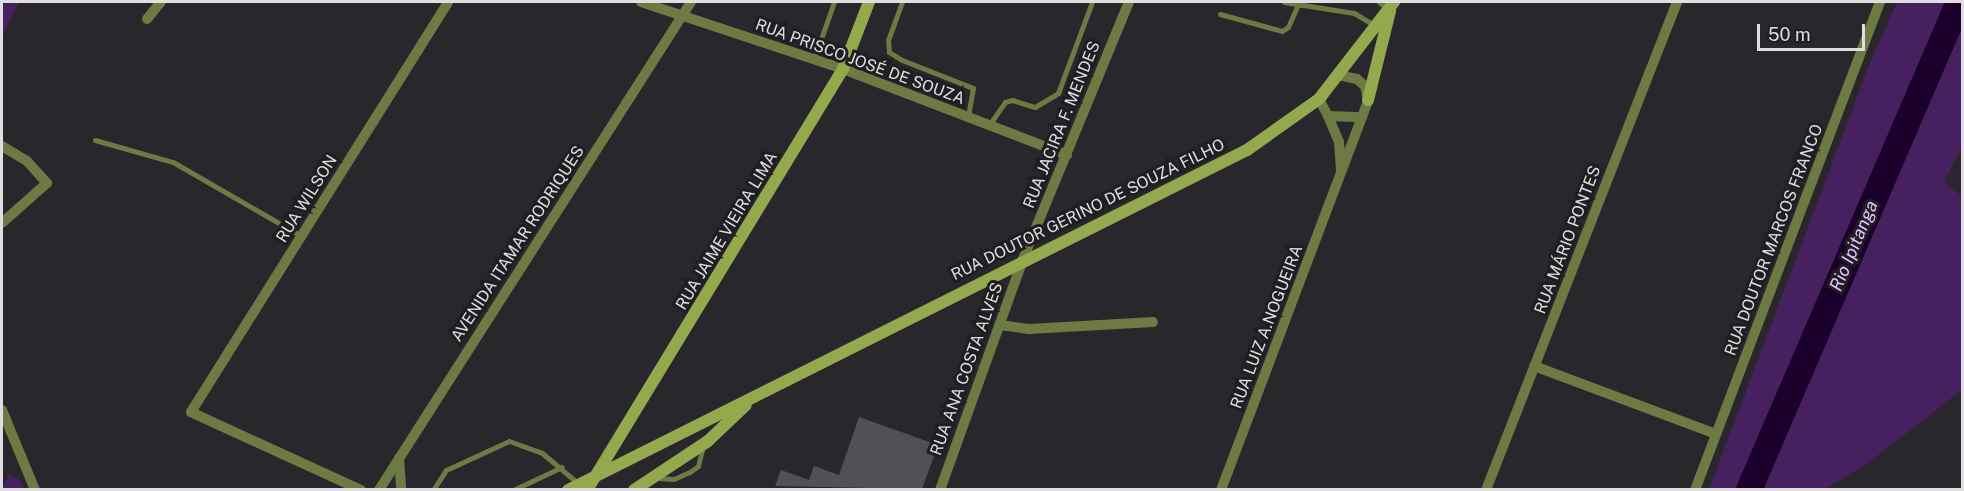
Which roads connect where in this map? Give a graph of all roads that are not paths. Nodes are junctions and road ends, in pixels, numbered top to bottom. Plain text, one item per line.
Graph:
1 (161, 2) edge
2 (448, 2) edge
3 (641, 2) edge
4 (691, 2) edge
5 (834, 2) edge
6 (869, 2) edge
7 (902, 2) edge
8 (1092, 2) edge
9 (1129, 2) edge
10 (1284, 2) edge
11 (1677, 2) edge
12 (1880, 2) edge
13 (1388, 4) edge
14 (1298, 5) junction
15 (1220, 14) dead end
16 (683, 15) junction
17 (147, 19) dead end
18 (1375, 26) junction
19 (814, 59) junction
20 (843, 69) junction
21 (1338, 75) junction
22 (1319, 99) junction
23 (1368, 100) junction
24 (1328, 116) junction
25 (968, 117) junction
26 (1362, 117) junction
27 (989, 125) junction
28 (95, 140) dead end
29 (2, 146) edge
30 (1067, 155) junction
31 (1342, 174) junction
32 (2, 223) edge
33 (301, 236) junction
34 (1023, 259) junction
35 (1153, 322) dead end
36 (1000, 325) junction
37 (1534, 366) junction
38 (756, 396) junction
39 (2, 410) edge
40 (1716, 434) junction
41 (399, 458) junction
42 (562, 467) junction
43 (602, 472) junction
44 (578, 488) edge
45 (35, 489) edge
46 (361, 489) edge
47 (379, 489) edge
48 (401, 489) edge
49 (433, 489) edge
50 (513, 489) edge
51 (634, 489) edge
52 (940, 489) edge
53 (1221, 489) edge
54 (1486, 489) edge
55 (1695, 489) edge

1 - 17 street
2 - 33 street, RUA WILSON
3 - 16 street, RUA PRISCO JOSÉ DE SOUZA
4 - 16 street, AVENIDA ITAMAR RODRIQUES
5 - 19 lane
6 - 20 main road, RUA JAIME VIEIRA LIMA
7 - 25 lane
8 - 27 lane
9 - 30 street, RUA JACIRA F. MENDES
10 - 14 lane
11 - 37 street, RUA MÁRIO PONTES
12 - 40 street, RUA DOUTOR MARCOS FRANCO
13 - 18 main road, RUA DOUTOR GERINO DE SOUZA FILHO
13 - 23 main road
14 - 15 lane
14 - 18 lane
16 - 19 street, RUA PRISCO JOSÉ DE SOUZA
16 - 41 street, AVENIDA ITAMAR RODRIQUES
18 - 21 main road, RUA DOUTOR GERINO DE SOUZA FILHO
19 - 20 street, RUA PRISCO JOSÉ DE SOUZA
20 - 25 street, RUA PRISCO JOSÉ DE SOUZA
20 - 43 main road, RUA JAIME VIEIRA LIMA
21 - 22 main road, RUA DOUTOR GERINO DE SOUZA FILHO
21 - 23 street
22 - 24 street, RUA LUIZ A.NOGUEIRA
22 - 34 main road, RUA DOUTOR GERINO DE SOUZA FILHO
23 - 26 street, RUA LUIZ A.NOGUEIRA
24 - 26 street
24 - 31 street, RUA LUIZ A.NOGUEIRA
25 - 27 street, RUA PRISCO JOSÉ DE SOUZA
26 - 31 street, RUA LUIZ A.NOGUEIRA
27 - 30 street, RUA PRISCO JOSÉ DE SOUZA
28 - 33 lane
29 - 32 street
30 - 34 street, RUA JACIRA F. MENDES
31 - 53 street, RUA LUIZ A.NOGUEIRA
33 - 46 street, RUA WILSON
34 - 36 street, RUA ANA COSTA ALVES
34 - 38 main road, RUA DOUTOR GERINO DE SOUZA FILHO
35 - 36 street
36 - 52 street, RUA ANA COSTA ALVES
37 - 40 street
37 - 54 street, RUA MÁRIO PONTES
38 - 43 main road, RUA DOUTOR GERINO DE SOUZA FILHO
38 - 51 main road, RUA DOUTOR GERINO DE SOUZA FILHO
39 - 45 street
40 - 55 street, RUA DOUTOR MARCOS FRANCO
41 - 47 street, AVENIDA ITAMAR RODRIQUES
41 - 48 street
42 - 44 lane
42 - 49 lane
42 - 50 lane
43 - 44 main road

